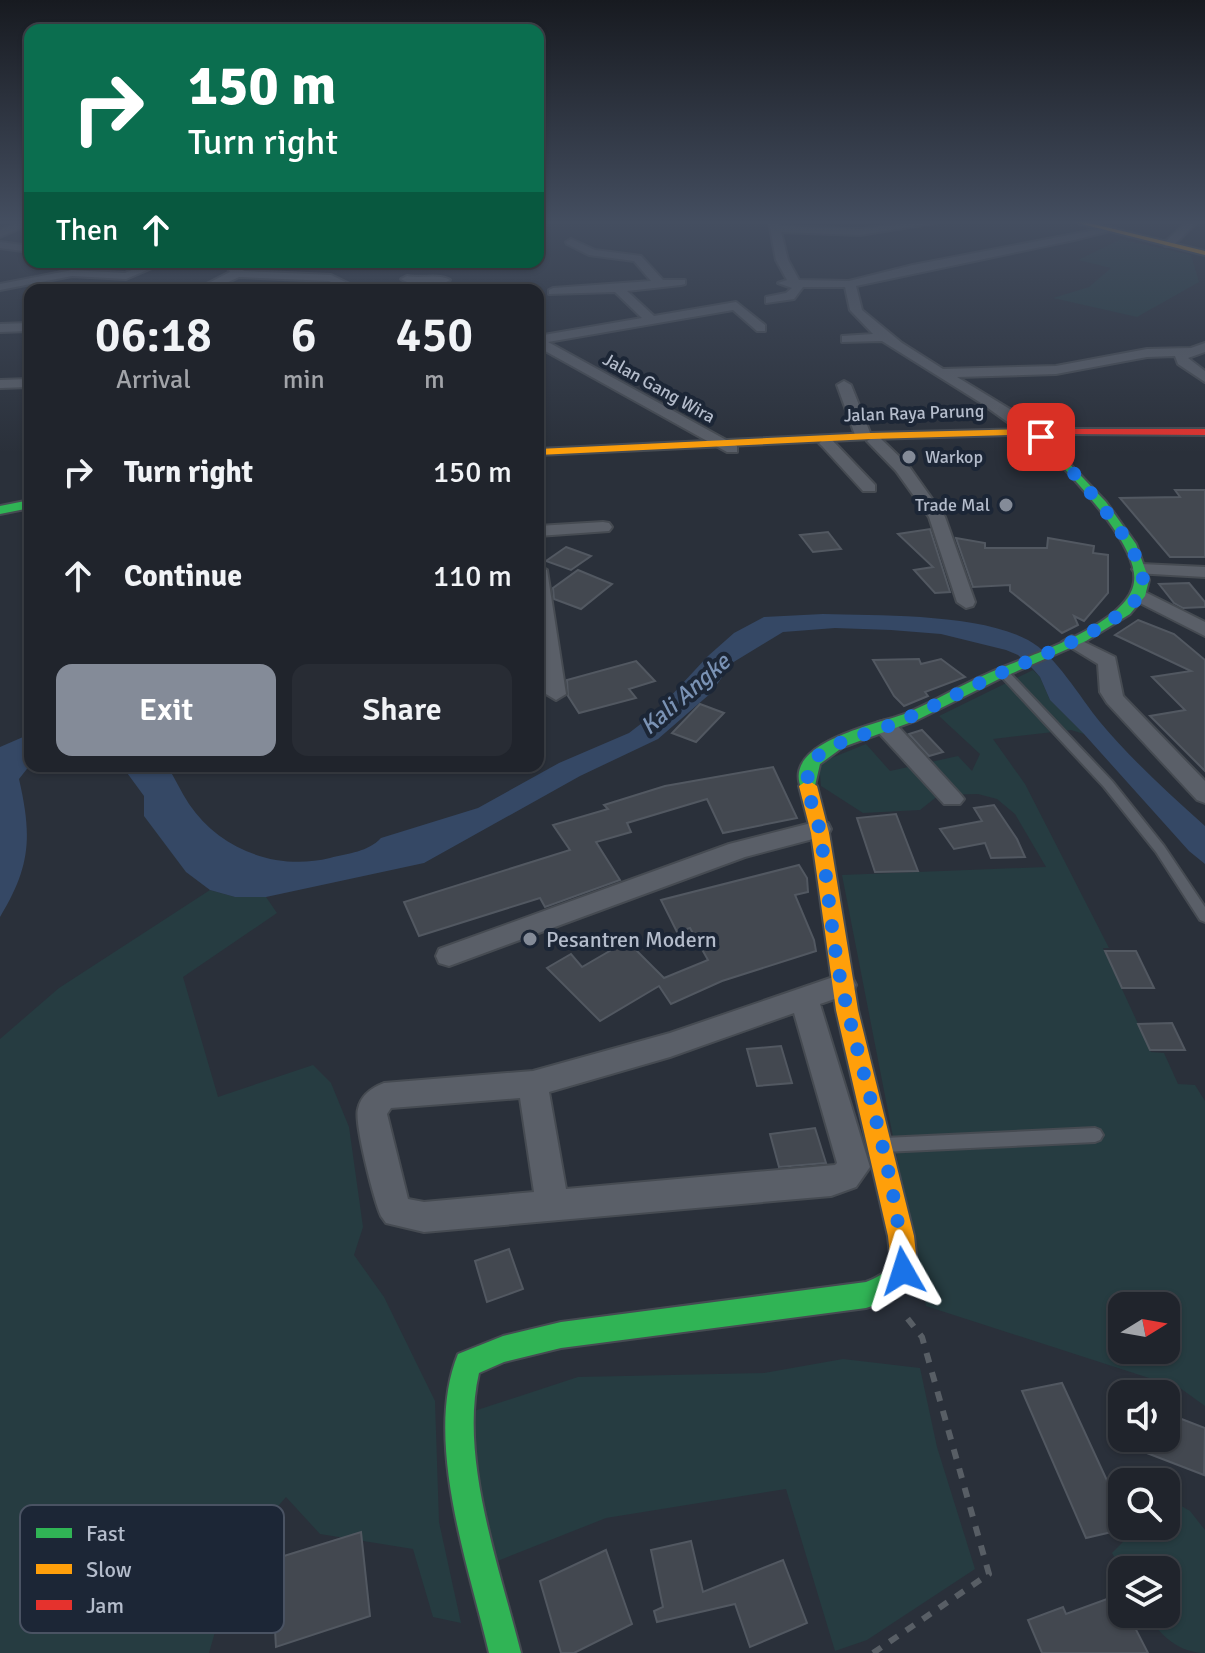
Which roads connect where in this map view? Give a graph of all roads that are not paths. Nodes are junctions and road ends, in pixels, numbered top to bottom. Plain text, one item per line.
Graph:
1 (633, 299) edge
2 (853, 299) edge
3 (650, 319) junction
4 (24, 327) edge
5 (0, 328) edge
6 (761, 328) dead end
7 (886, 337) junction
8 (847, 339) dead end
9 (544, 340) edge
10 (544, 344) edge
11 (1205, 347) edge
12 (1189, 351) junction
13 (0, 371) edge
14 (943, 373) junction
15 (1205, 378) edge
16 (24, 383) edge
17 (0, 384) edge
18 (844, 385) dead end
19 (1035, 434) junction
20 (1205, 435) edge
21 (869, 438) junction
22 (827, 443) junction
23 (726, 446) junction
24 (544, 452) edge
25 (544, 459) edge
26 (869, 488) dead end
27 (24, 497) edge
28 (0, 502) edge
29 (24, 505) edge
30 (0, 510) edge
31 (603, 527) dead end
32 (544, 531) edge
33 (1141, 569) junction
34 (1205, 572) edge
35 (1139, 595) junction
36 (966, 602) dead end
37 (544, 611) edge
38 (1205, 630) edge
39 (1072, 642) junction
40 (1003, 672) junction
41 (556, 694) dead end
42 (886, 727) junction
43 (1205, 795) edge
44 (952, 799) dead end
45 (819, 829) junction
46 (1205, 917) edge
47 (449, 956) dead end
48 (842, 985) junction
49 (804, 998) junction
50 (533, 1084) junction
51 (1095, 1135) dead end
52 (881, 1145) junction
53 (552, 1206) junction
54 (505, 1653) edge

1 - 3 street
2 - 7 street
3 - 6 street, Jalan Gang Wira
3 - 9 street, Jalan Gang Wira
4 - 5 street
7 - 8 street
7 - 14 street
10 - 23 street, Jalan Gang Wira
11 - 12 street
12 - 14 street
12 - 15 street
13 - 17 street
14 - 19 street
16 - 17 street
18 - 21 street
19 - 20 main road, Jalan Raya Parung
19 - 21 main road, Jalan Raya Parung
19 - 33 main road
21 - 22 main road, Jalan Raya Parung
21 - 23 main road, Jalan Raya Parung
21 - 36 street
22 - 23 main road, Jalan Raya Parung
22 - 26 street
23 - 24 main road, Jalan Raya Parung
23 - 25 main road, Jalan Raya Parung
27 - 28 main road
29 - 30 main road
31 - 32 street
33 - 34 street
33 - 35 main road
35 - 38 street
35 - 39 main road
37 - 41 street
39 - 40 main road
39 - 43 street
40 - 42 main road
40 - 46 lane
42 - 44 street
42 - 45 main road
45 - 47 street
45 - 48 main road
48 - 49 street
48 - 52 main road
49 - 50 street
49 - 53 street
50 - 53 street
50 - 53 street
51 - 52 lane
52 - 54 main road

